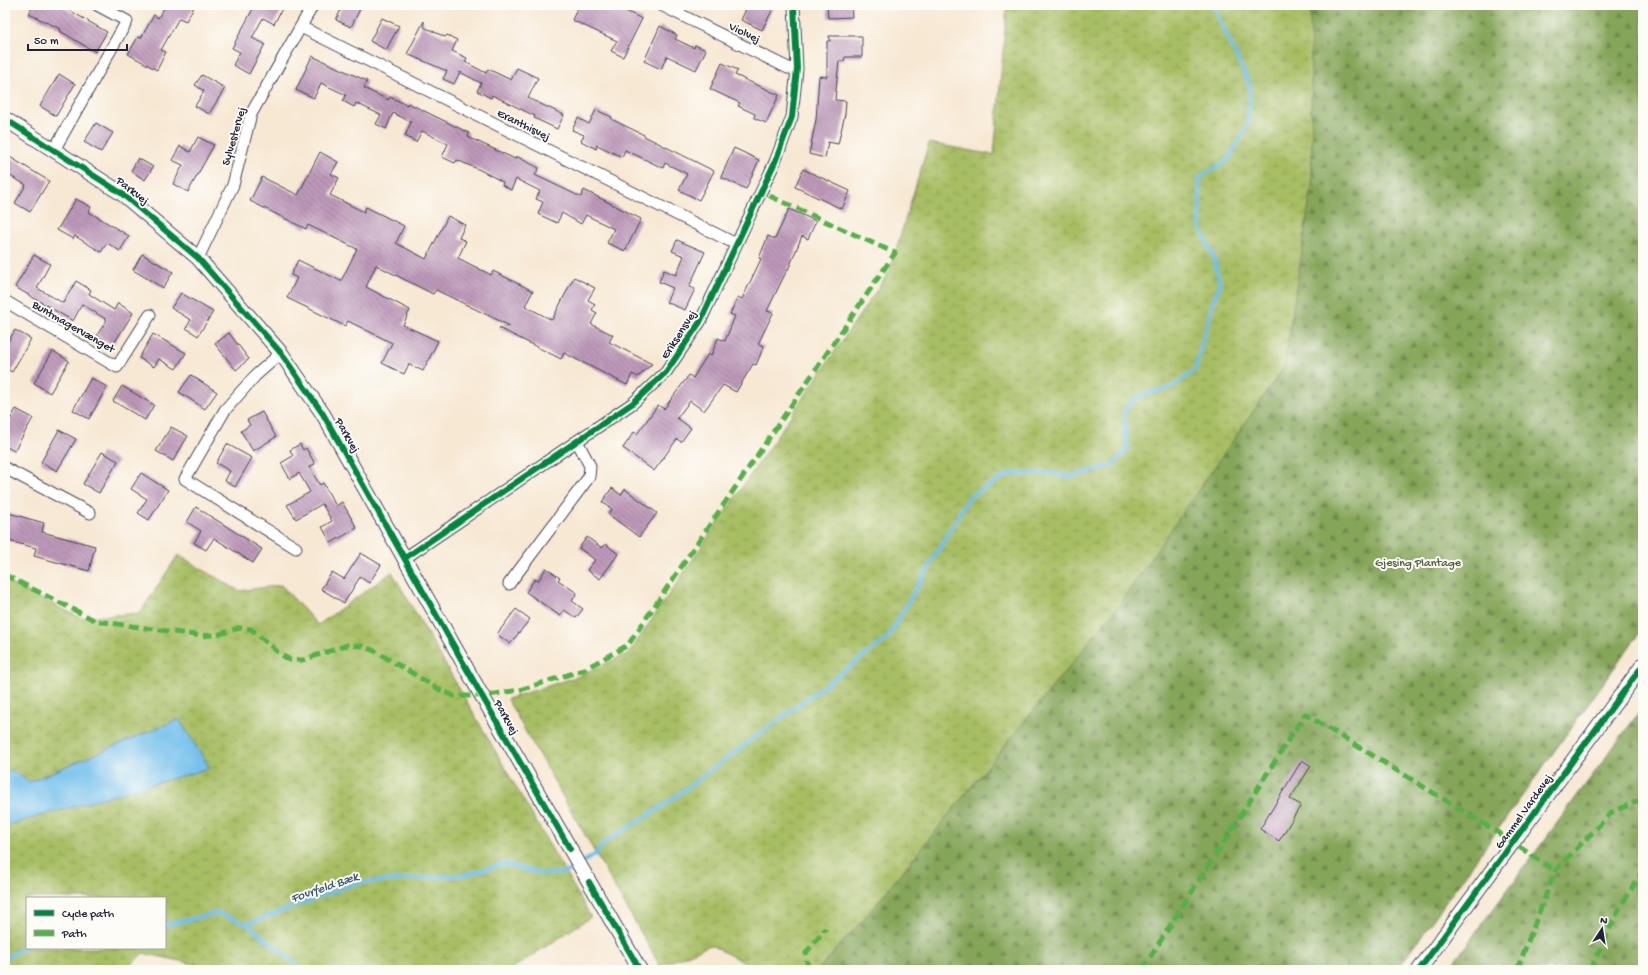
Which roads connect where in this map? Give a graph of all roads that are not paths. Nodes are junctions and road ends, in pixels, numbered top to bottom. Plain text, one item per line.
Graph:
1 (97, 5) edge
2 (313, 5) edge
3 (661, 5) edge
4 (794, 5) edge
5 (300, 27) junction
6 (797, 69) junction
7 (5, 119) edge
8 (54, 150) junction
9 (736, 244) junction
10 (198, 258) junction
11 (5, 301) edge
12 (150, 315) dead end
13 (281, 353) junction
14 (577, 441) junction
15 (5, 468) edge
16 (90, 513) dead end
17 (296, 548) dead end
18 (405, 558) junction
19 (509, 584) dead end
20 (1643, 665) edge
21 (640, 970) edge
22 (1419, 970) edge

1 - 8 street
2 - 5 street, Sylvestervej
3 - 6 street, Violvej
4 - 6 street, Eriksensvej
5 - 9 street, Eranthisvej
5 - 10 street, Sylvestervej
6 - 9 street, Eriksensvej
7 - 8 street, Parkvej
8 - 10 street, Parkvej
9 - 14 street, Eriksensvej
10 - 13 street, Parkvej
11 - 12 street, Buntmagervænget
13 - 17 street
13 - 18 street, Parkvej
14 - 18 street, Eriksensvej
14 - 19 street
15 - 16 street
18 - 21 street, Parkvej
20 - 22 street, Gammel Vardevej

